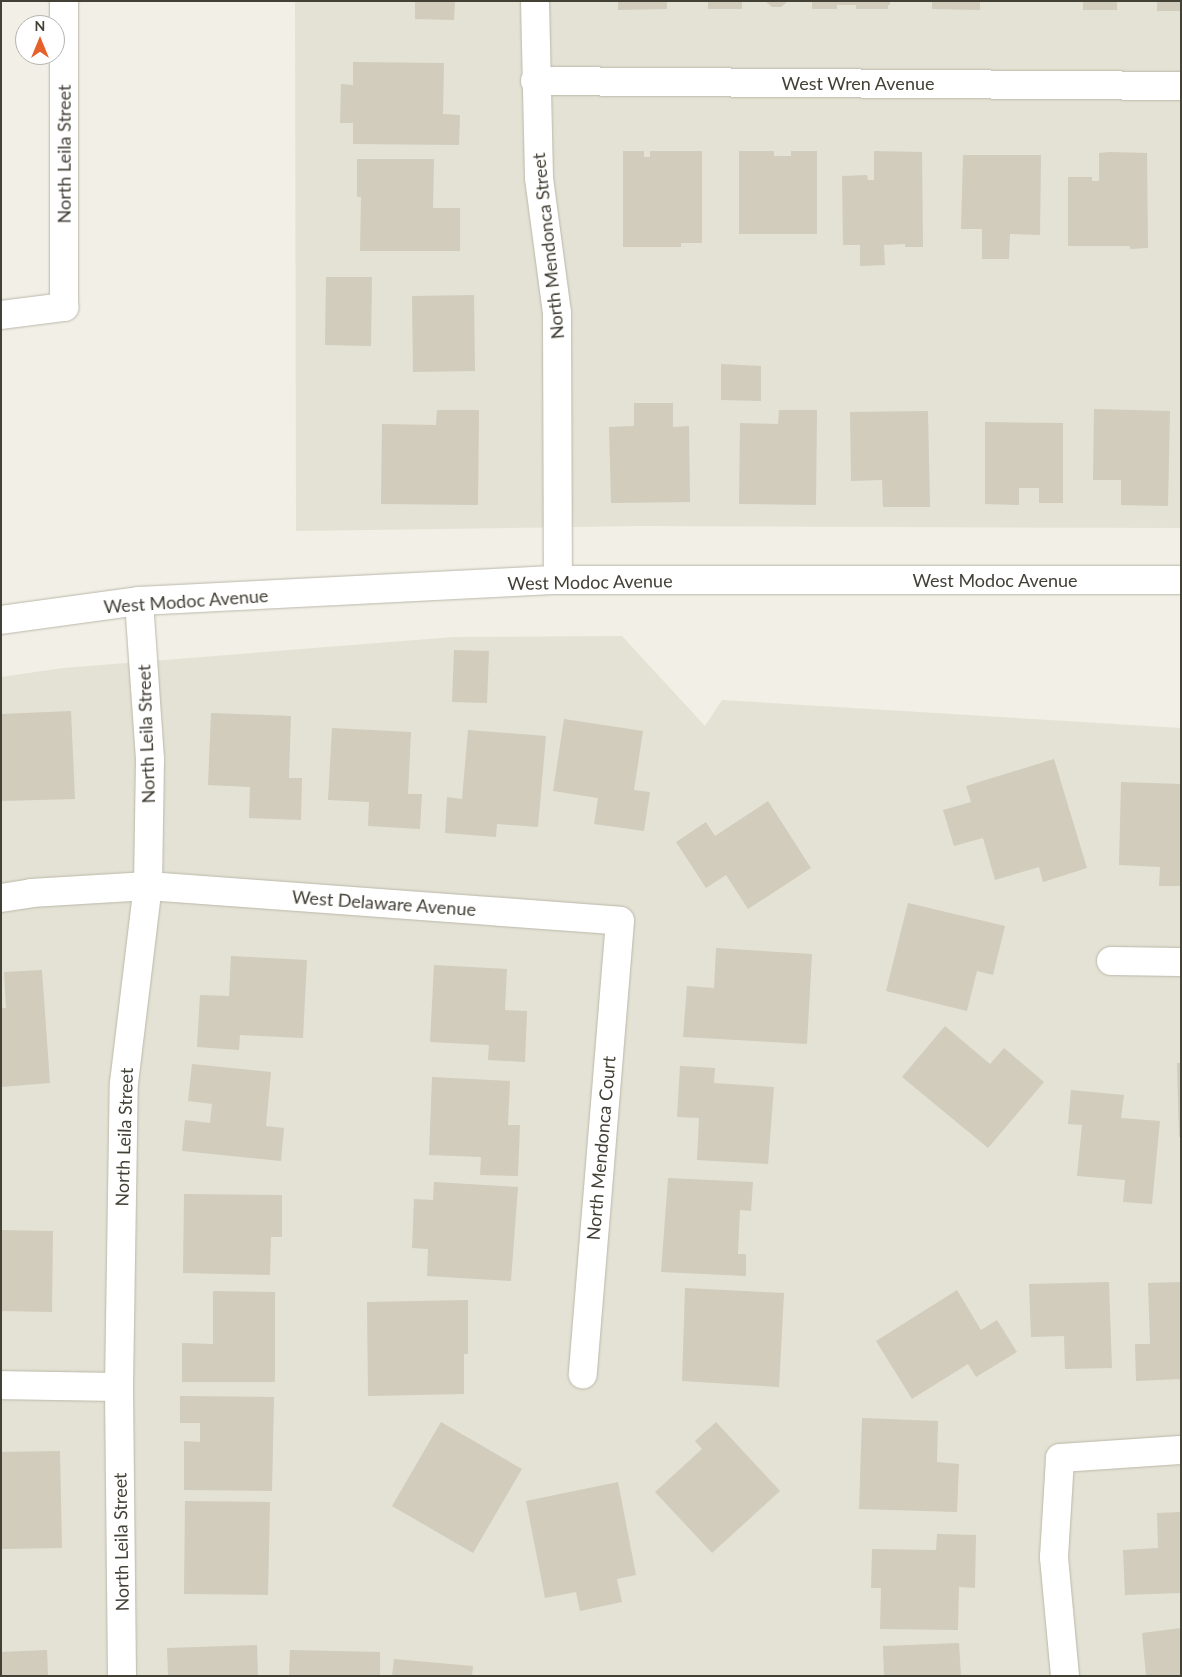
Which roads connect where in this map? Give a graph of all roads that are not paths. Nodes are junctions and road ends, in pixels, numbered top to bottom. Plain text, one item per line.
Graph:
1 (64, 1) edge
2 (535, 1) edge
3 (535, 81) junction
4 (1181, 86) edge
5 (1, 315) edge
6 (558, 580) junction
7 (1181, 580) edge
8 (139, 601) junction
9 (1, 620) edge
10 (148, 886) junction
11 (1, 898) edge
12 (620, 921) joint
13 (1111, 961) dead end
14 (1181, 962) edge
15 (583, 1374) dead end
16 (1, 1385) edge
17 (120, 1387) junction
18 (1181, 1450) edge
19 (122, 1676) edge
20 (1066, 1676) edge

1 - 5 street, North Leila Street
2 - 3 street, North Mendonca Street
3 - 4 street, West Wren Avenue
3 - 6 street, North Mendonca Street
6 - 7 street, West Modoc Avenue
6 - 8 street, West Modoc Avenue
8 - 9 street, West Modoc Avenue
8 - 10 street, North Leila Street
10 - 11 street, West Delaware Avenue
10 - 12 street, West Delaware Avenue
10 - 17 street, North Leila Street
12 - 15 street, North Mendonca Court
13 - 14 street
16 - 17 street
17 - 19 street, North Leila Street
18 - 20 street

